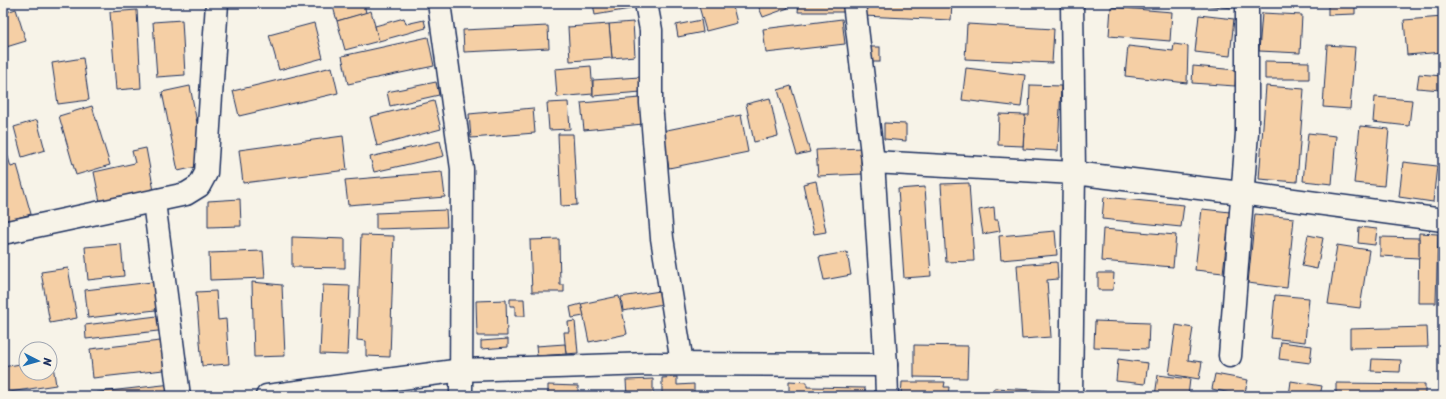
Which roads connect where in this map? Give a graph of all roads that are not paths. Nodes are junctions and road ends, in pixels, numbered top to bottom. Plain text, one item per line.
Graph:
1 (217, 3) edge
2 (439, 3) edge
3 (646, 3) edge
4 (854, 3) edge
5 (1072, 3) edge
6 (1247, 3) edge
7 (873, 162) junction
8 (1074, 173) junction
9 (1241, 193) junction
10 (154, 202) junction
11 (1443, 220) edge
12 (3, 233) edge
13 (1230, 356) dead end
14 (682, 363) junction
15 (886, 365) junction
16 (462, 370) junction
17 (179, 396) edge
18 (267, 396) edge
19 (461, 396) edge
20 (886, 396) edge
21 (1071, 396) edge

1 - 10 street
2 - 16 street
3 - 14 street
4 - 7 street
5 - 8 street
6 - 9 street
7 - 8 street
7 - 15 street
8 - 9 street
8 - 21 street
9 - 11 street
9 - 13 street
10 - 12 street
10 - 17 street
14 - 15 street
14 - 16 street
15 - 20 street
16 - 18 street
16 - 19 street

